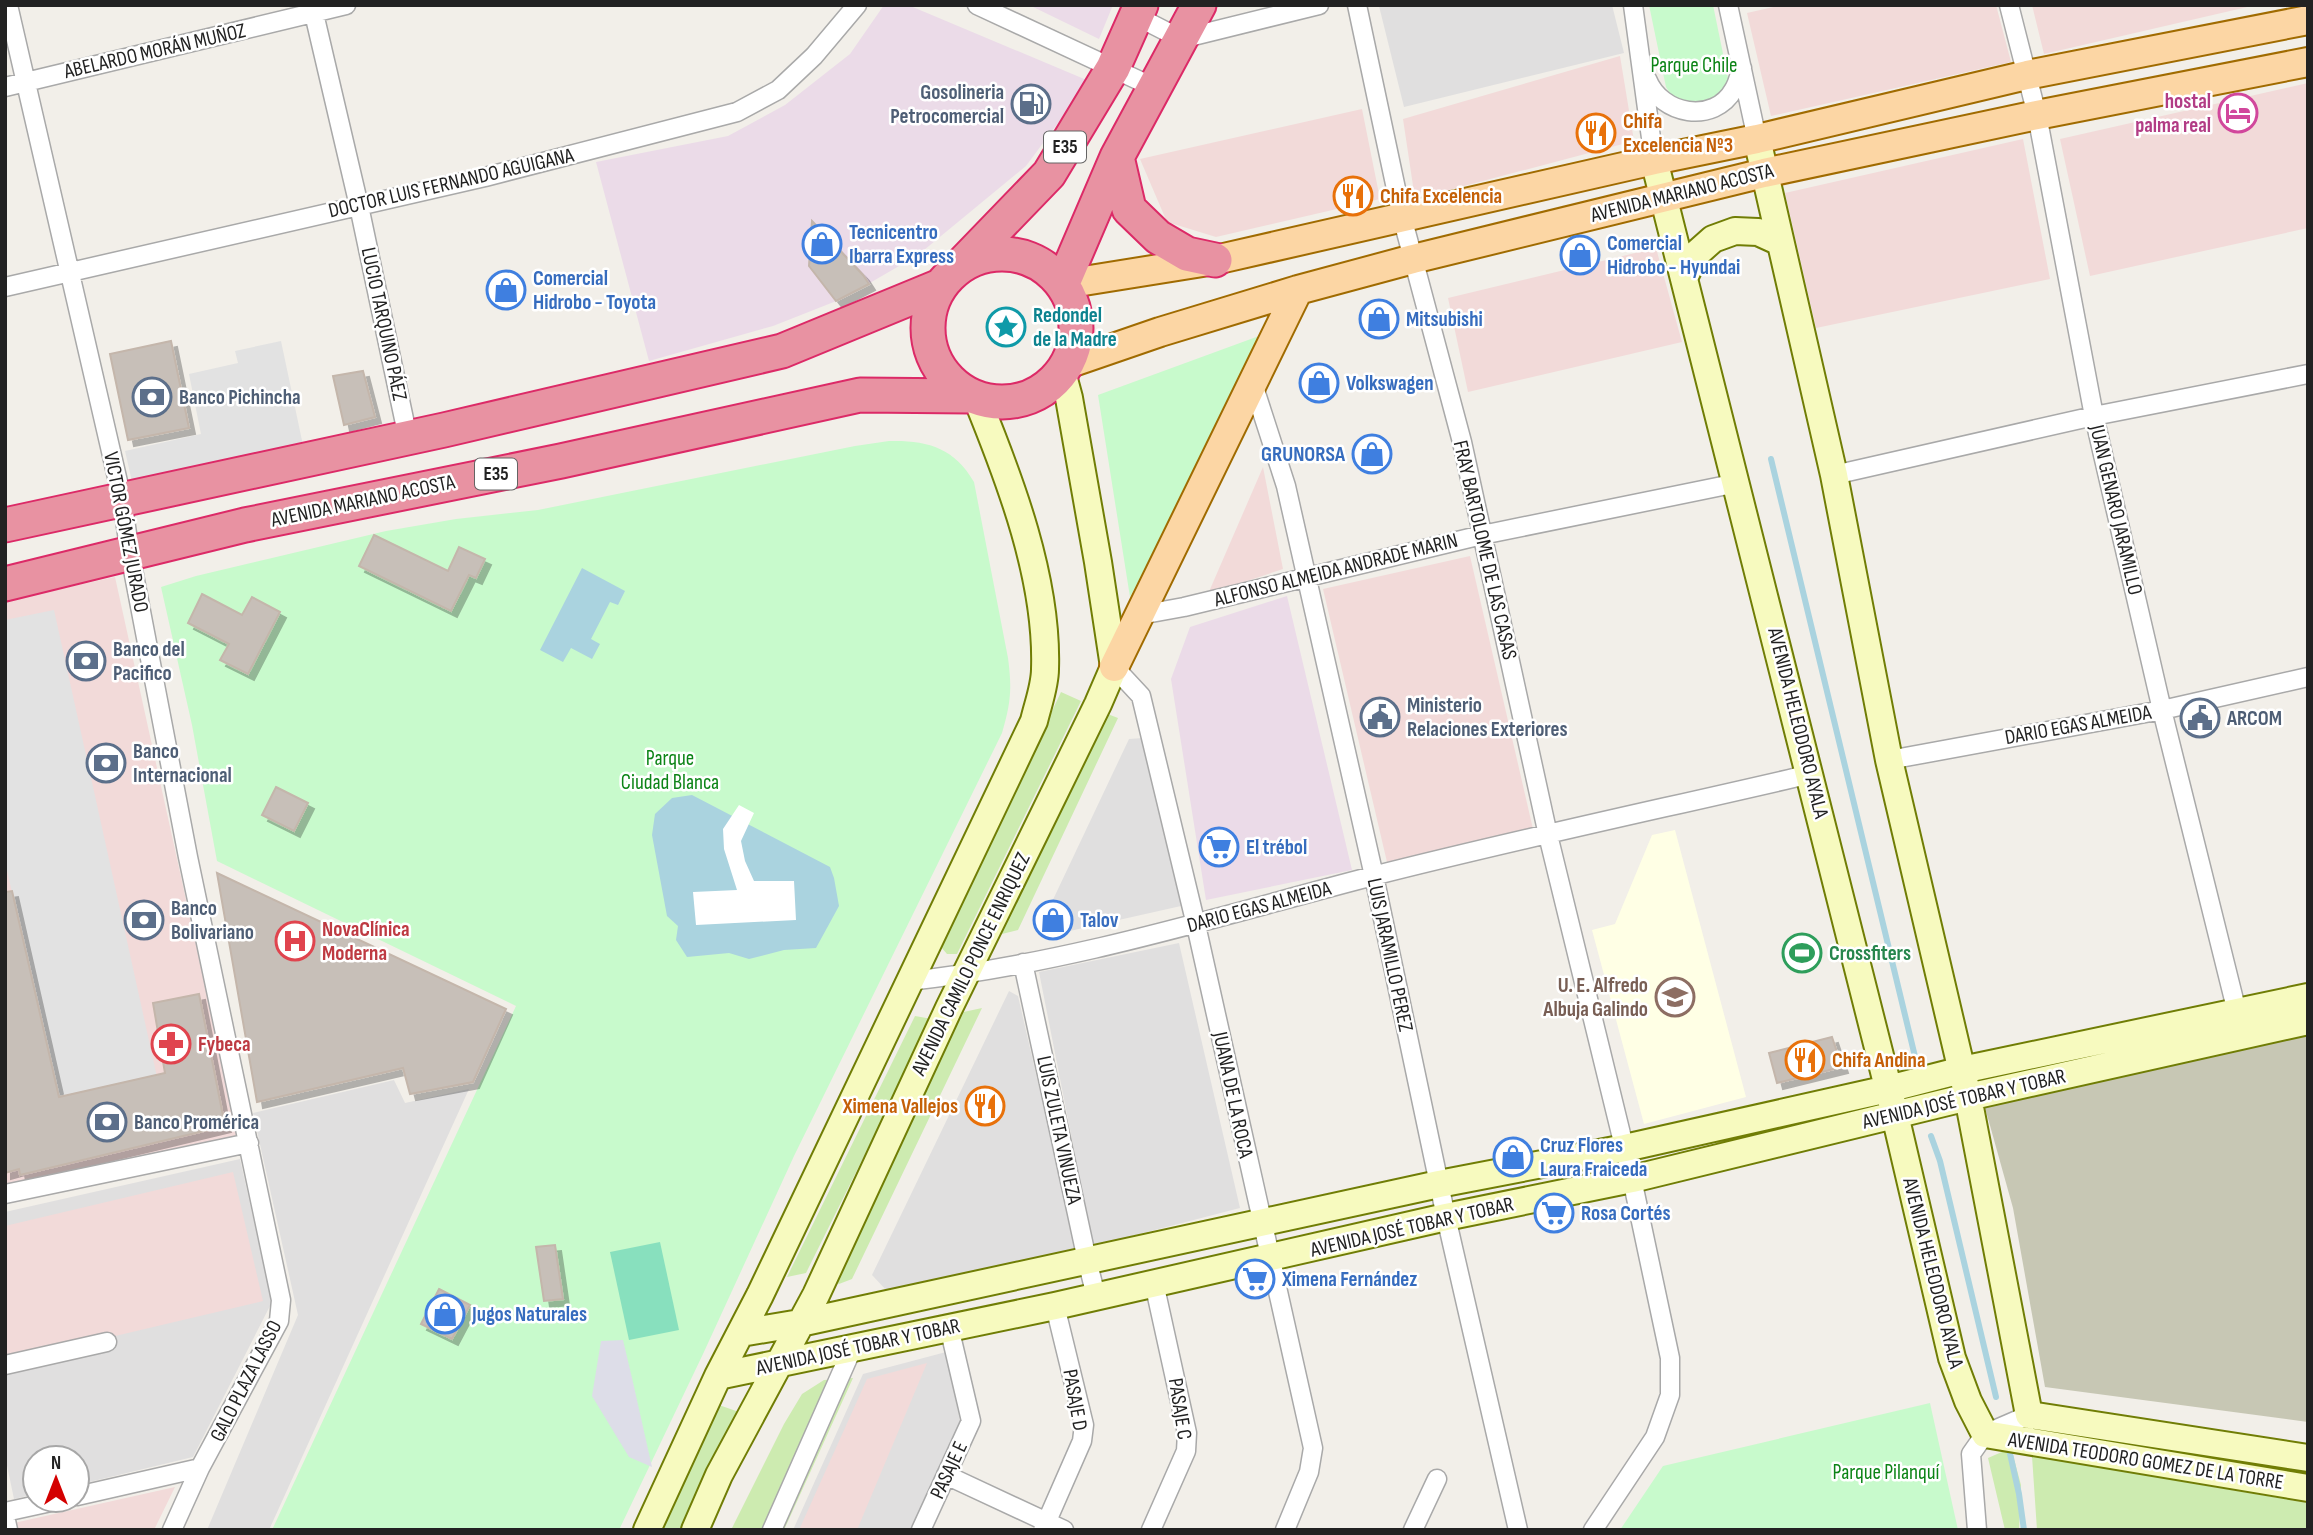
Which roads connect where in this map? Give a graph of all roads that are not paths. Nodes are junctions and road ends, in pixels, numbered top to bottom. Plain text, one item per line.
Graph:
1 (8, 5) edge
2 (346, 5) edge
3 (857, 5) edge
4 (977, 5) edge
5 (1199, 5) edge
6 (1320, 5) edge
7 (1357, 5) edge
8 (1633, 5) edge
9 (1728, 5) edge
10 (2009, 5) edge
11 (313, 9) edge
12 (1139, 11) edge
13 (2308, 20) edge
14 (1181, 39) junction
15 (2308, 62) edge
16 (1113, 68) junction
17 (1742, 68) junction
18 (1643, 69) junction
19 (2027, 75) junction
20 (26, 82) junction
21 (5, 87) edge
22 (1153, 87) junction
23 (2037, 115) junction
24 (1757, 139) junction
25 (1117, 157) junction
26 (1654, 160) junction
27 (1764, 173) junction
28 (1664, 198) junction
29 (359, 206) junction
30 (1402, 217) junction
31 (1780, 242) junction
32 (1412, 259) junction
33 (1215, 260) junction
34 (70, 272) junction
35 (950, 276) junction
36 (1685, 276) junction
37 (1064, 284) junction
38 (5, 287) edge
39 (1298, 290) junction
40 (1064, 368) junction
41 (2308, 374) edge
42 (1252, 384) junction
43 (974, 397) junction
44 (2094, 416) junction
45 (408, 438) junction
46 (1834, 475) junction
47 (1737, 482) junction
48 (122, 499) junction
49 (5, 526) edge
50 (1482, 535) junction
51 (130, 554) junction
52 (1306, 577) junction
53 (5, 584) edge
54 (1140, 615) junction
55 (1114, 667) junction
56 (2308, 677) edge
57 (2162, 710) junction
58 (1889, 760) junction
59 (1811, 774) junction
60 (1548, 835) junction
61 (1374, 876) junction
62 (1196, 925) junction
63 (1024, 963) junction
64 (966, 975) junction
65 (909, 981) junction
66 (2308, 997) edge
67 (2237, 1012) junction
68 (2308, 1021) edge
69 (1962, 1070) junction
70 (1888, 1089) junction
71 (1968, 1097) junction
72 (1895, 1115) junction
73 (249, 1143) junction
74 (1625, 1148) junction
75 (1632, 1179) junction
76 (1439, 1184) junction
77 (5, 1194) edge
78 (1446, 1217) junction
79 (1261, 1222) junction
80 (1270, 1259) junction
81 (1087, 1260) junction
82 (1154, 1283) junction
83 (1096, 1296) junction
84 (1055, 1306) junction
85 (800, 1323) junction
86 (949, 1327) junction
87 (741, 1333) junction
88 (107, 1342) dead end
89 (852, 1349) junction
90 (778, 1363) junction
91 (5, 1365) edge
92 (718, 1376) junction
93 (2029, 1415) junction
94 (1985, 1434) junction
95 (2308, 1458) edge
96 (200, 1468) junction
97 (946, 1475) junction
98 (1437, 1479) dead end
99 (2308, 1488) edge
100 (91, 1493) edge
101 (5, 1514) edge
102 (1045, 1526) edge
103 (9, 1530) edge
104 (172, 1530) edge
105 (647, 1530) edge
106 (695, 1530) edge
107 (772, 1530) edge
108 (921, 1530) edge
109 (1064, 1530) edge
110 (1151, 1530) edge
111 (1285, 1530) edge
112 (1413, 1530) edge
113 (1518, 1530) edge
114 (1593, 1530) edge
115 (1977, 1530) edge

1 - 20 street, VICTOR GÓMEZ JURADO
2 - 11 street, ABELARDO MORÁN MUÑOZ
3 - 29 street, DOCTOR LUIS FERNANDO AGUIGANA
4 - 16 street
5 - 14 highway, E35
6 - 14 street
7 - 30 street, FRAY BARTOLOME DE LAS CASAS
8 - 18 street, AVENIDA HELEODORO AYALA
9 - 17 street
10 - 19 street, JUAN GENARO JARAMILLO
11 - 20 street, ABELARDO MORÁN MUÑOZ
11 - 29 street, LUCIO TARQUINO PÁEZ
12 - 14 street
12 - 16 highway, E35
13 - 19 main road, AVENIDA MARIANO ACOSTA
14 - 22 highway, E35
15 - 23 main road, AVENIDA MARIANO ACOSTA
16 - 22 street
16 - 35 highway, E35
17 - 18 street
17 - 24 street
18 - 26 street, AVENIDA HELEODORO AYALA
19 - 23 street, JUAN GENARO JARAMILLO
19 - 24 main road, AVENIDA MARIANO ACOSTA
20 - 21 street, ABELARDO MORÁN MUÑOZ
20 - 34 street, VICTOR GÓMEZ JURADO
22 - 25 highway, E35
23 - 27 main road, AVENIDA MARIANO ACOSTA
23 - 44 street, JUAN GENARO JARAMILLO
24 - 26 main road, AVENIDA MARIANO ACOSTA
24 - 27 main road
25 - 33 highway
25 - 37 highway, E35
26 - 28 main road, AVENIDA HELEODORO AYALA
26 - 30 main road, AVENIDA MARIANO ACOSTA
27 - 28 main road, AVENIDA MARIANO ACOSTA
27 - 31 main road
28 - 32 main road, AVENIDA MARIANO ACOSTA
28 - 36 main road, AVENIDA HELEODORO AYALA
29 - 34 street, DOCTOR LUIS FERNANDO AGUIGANA
29 - 45 street, LUCIO TARQUINO PÁEZ
30 - 32 street, FRAY BARTOLOME DE LAS CASAS
30 - 33 main road, AVENIDA MARIANO ACOSTA
31 - 36 main road
31 - 46 main road
32 - 39 main road, AVENIDA MARIANO ACOSTA
32 - 50 street, FRAY BARTOLOME DE LAS CASAS
33 - 37 main road, AVENIDA MARIANO ACOSTA
34 - 38 street, DOCTOR LUIS FERNANDO AGUIGANA
34 - 48 street, VICTOR GÓMEZ JURADO
35 - 37 highway, E35
35 - 43 highway, E35
35 - 45 highway, E35
36 - 47 main road, AVENIDA HELEODORO AYALA
37 - 40 highway
39 - 40 main road, AVENIDA MARIANO ACOSTA
39 - 42 main road
40 - 43 highway, E35
40 - 55 main road
41 - 44 street
42 - 52 street, LUIS JARAMILLO PEREZ
42 - 54 main road
43 - 51 highway, AVENIDA MARIANO ACOSTA / E35
43 - 65 main road
44 - 46 street
44 - 57 street, JUAN GENARO JARAMILLO
45 - 48 highway, E35
46 - 58 main road
47 - 50 street, ALFONSO ALMEIDA ANDRADE MARIN
47 - 59 main road, AVENIDA HELEODORO AYALA
48 - 49 highway, E35
48 - 51 street, VICTOR GÓMEZ JURADO
50 - 52 street, ALFONSO ALMEIDA ANDRADE MARIN
50 - 60 street, FRAY BARTOLOME DE LAS CASAS
51 - 53 highway, AVENIDA MARIANO ACOSTA / E35
51 - 73 street, VICTOR GÓMEZ JURADO
52 - 54 street, ALFONSO ALMEIDA ANDRADE MARIN
52 - 61 street, LUIS JARAMILLO PEREZ
54 - 55 main road
55 - 62 street, JUANA DE LA ROCA
55 - 64 main road, AVENIDA CAMILO PONCE ENRIQUEZ
56 - 57 street, DARIO EGAS ALMEIDA
57 - 58 street, DARIO EGAS ALMEIDA
57 - 67 street, JUAN GENARO JARAMILLO
58 - 69 main road
59 - 60 street, DARIO EGAS ALMEIDA
59 - 70 main road, AVENIDA HELEODORO AYALA
60 - 61 street, DARIO EGAS ALMEIDA
60 - 74 street, FRAY BARTOLOME DE LAS CASAS
61 - 62 street, DARIO EGAS ALMEIDA
61 - 76 street, LUIS JARAMILLO PEREZ
62 - 63 street, DARIO EGAS ALMEIDA
62 - 79 street, JUANA DE LA ROCA
63 - 64 street, DARIO EGAS ALMEIDA
63 - 81 street, LUIS ZULETA VINUEZA
64 - 65 street, DARIO EGAS ALMEIDA
64 - 85 main road, AVENIDA CAMILO PONCE ENRIQUEZ
65 - 87 main road
66 - 67 main road, AVENIDA JOSÉ TOBAR Y TOBAR
67 - 69 main road, AVENIDA JOSÉ TOBAR Y TOBAR
68 - 71 main road, AVENIDA JOSÉ TOBAR Y TOBAR
69 - 70 main road, AVENIDA JOSÉ TOBAR Y TOBAR
69 - 71 main road
70 - 72 main road, AVENIDA HELEODORO AYALA
70 - 74 main road, AVENIDA JOSÉ TOBAR Y TOBAR
71 - 72 main road, AVENIDA JOSÉ TOBAR Y TOBAR
71 - 93 main road
72 - 75 main road, AVENIDA JOSÉ TOBAR Y TOBAR
72 - 94 main road, AVENIDA HELEODORO AYALA
73 - 77 street
73 - 96 street, GALO PLAZA LASSO
74 - 75 street, FRAY BARTOLOME DE LAS CASAS
74 - 76 main road, AVENIDA JOSÉ TOBAR Y TOBAR
75 - 78 main road, AVENIDA JOSÉ TOBAR Y TOBAR
75 - 114 street, FRAY BARTOLOME DE LAS CASAS
76 - 78 street, LUIS JARAMILLO PEREZ
76 - 79 main road, AVENIDA JOSÉ TOBAR Y TOBAR
78 - 80 main road, AVENIDA JOSÉ TOBAR Y TOBAR
78 - 113 street, LUIS JARAMILLO PEREZ
79 - 80 street, JUANA DE LA ROCA
79 - 81 main road, AVENIDA JOSÉ TOBAR Y TOBAR
80 - 82 main road, AVENIDA JOSÉ TOBAR Y TOBAR
80 - 111 street, JUANA DE LA ROCA
81 - 83 street, LUIS ZULETA VINUEZA
81 - 85 main road, AVENIDA JOSÉ TOBAR Y TOBAR
82 - 83 main road, AVENIDA JOSÉ TOBAR Y TOBAR
82 - 110 street, PASAJE C
83 - 84 main road, AVENIDA JOSÉ TOBAR Y TOBAR
84 - 86 main road, AVENIDA JOSÉ TOBAR Y TOBAR
84 - 102 street, PASAJE D
85 - 87 main road, AVENIDA JOSÉ TOBAR Y TOBAR
85 - 90 main road, AVENIDA CAMILO PONCE ENRIQUEZ
86 - 89 main road, AVENIDA JOSÉ TOBAR Y TOBAR
86 - 97 street, PASAJE E
87 - 92 main road
88 - 91 street
89 - 90 main road, AVENIDA JOSÉ TOBAR Y TOBAR
89 - 107 street
90 - 92 main road, AVENIDA JOSÉ TOBAR Y TOBAR
90 - 106 main road, AVENIDA CAMILO PONCE ENRIQUEZ
92 - 105 main road
93 - 94 street
93 - 95 main road, AVENIDA TEODORO GOMEZ DE LA TORRE
94 - 99 main road, AVENIDA TEODORO GOMEZ DE LA TORRE
94 - 115 street
96 - 100 street
96 - 104 street, GALO PLAZA LASSO
97 - 102 street
97 - 108 street, PASAJE E
98 - 112 street
101 - 103 street
102 - 109 street

